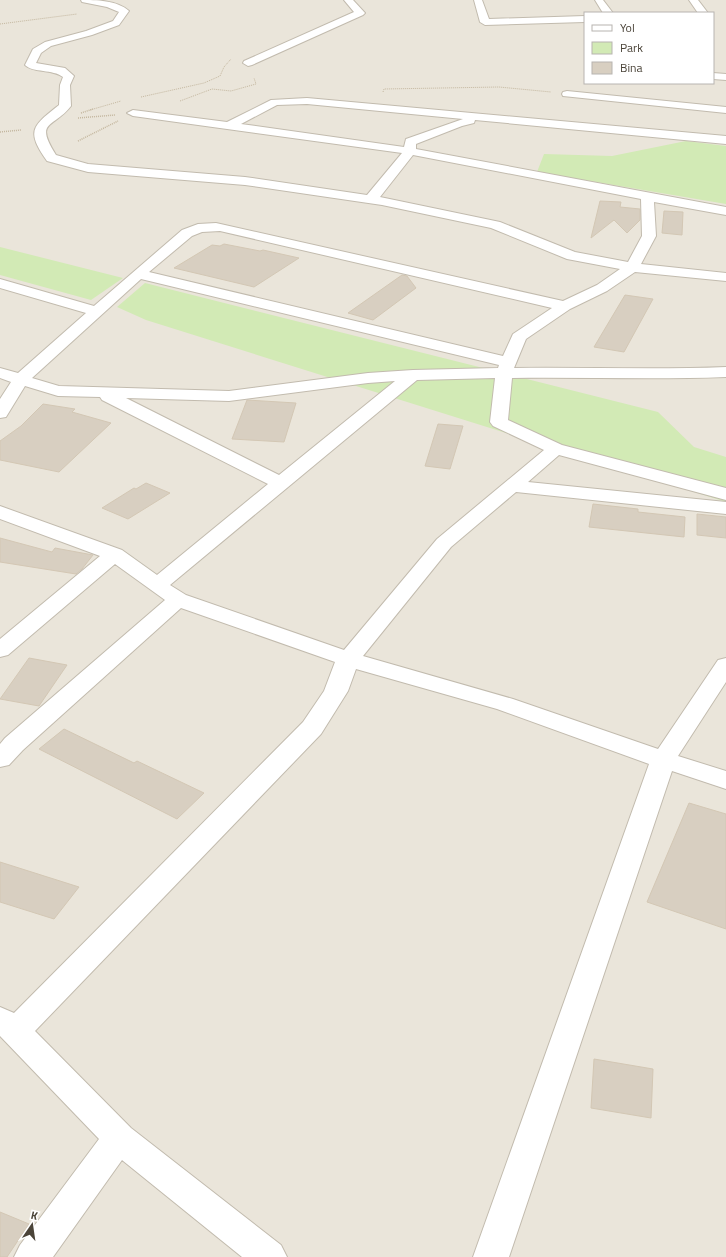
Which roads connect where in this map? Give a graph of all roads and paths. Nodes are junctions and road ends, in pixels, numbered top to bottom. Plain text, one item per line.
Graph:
1 (85, 0) edge
2 (348, 0) edge
3 (478, 0) edge
4 (599, 0) edge
5 (693, 0) edge
6 (607, 12) edge
7 (701, 12) edge
8 (79, 13) dead end
9 (584, 19) edge
10 (0, 24) edge
11 (265, 56) junction
12 (248, 63) dead end
13 (714, 76) edge
14 (726, 78) edge
15 (567, 94) joint
16 (135, 98) dead end
17 (128, 100) dead end
18 (687, 105) junction
19 (374, 108) junction
20 (726, 110) edge
21 (133, 113) joint
22 (484, 118) junction
23 (48, 120) junction
24 (227, 127) junction
25 (668, 134) junction
26 (726, 140) edge
27 (78, 141) dead end
28 (410, 151) junction
29 (647, 197) junction
30 (371, 199) junction
31 (726, 211) edge
32 (632, 267) junction
33 (138, 274) junction
34 (726, 277) edge
35 (0, 283) edge
36 (565, 306) junction
37 (96, 311) junction
38 (506, 368) junction
39 (0, 372) edge
40 (726, 372) edge
41 (413, 374) junction
42 (20, 380) junction
43 (102, 392) junction
44 (0, 413) edge
45 (556, 450) junction
46 (280, 483) junction
47 (514, 486) junction
48 (726, 494) edge
49 (726, 508) edge
50 (0, 512) edge
51 (115, 554) junction
52 (157, 584) junction
53 (178, 600) junction
54 (0, 650) edge
55 (348, 659) junction
56 (726, 665) edge
57 (0, 759) edge
58 (663, 760) junction
59 (726, 780) edge
60 (8, 1025) edge
61 (119, 1138) junction
62 (32, 1257) edge
63 (269, 1257) edge
64 (490, 1257) edge

1 - 23 street
2 - 11 street
3 - 9 street
4 - 6 street
5 - 7 street
8 - 10 path
11 - 12 street
11 - 16 path
13 - 14 street
15 - 18 street
15 - 19 path
17 - 23 path
18 - 20 street
18 - 25 street
19 - 22 street
19 - 24 street
21 - 24 street
21 - 27 path
22 - 25 street
22 - 28 street
23 - 30 street
24 - 28 street
25 - 26 street
28 - 29 street
28 - 30 street
29 - 31 street
29 - 32 street
30 - 32 street
32 - 34 street
32 - 36 street
33 - 36 street
33 - 37 street
33 - 38 street
35 - 37 street
36 - 38 street
37 - 42 street
38 - 40 street
38 - 41 street
38 - 45 street
39 - 42 street
41 - 43 street
41 - 46 street
42 - 43 street
42 - 44 street
43 - 46 street
45 - 47 street
45 - 48 street
46 - 52 street
47 - 49 street
47 - 55 street
50 - 51 street
51 - 52 street
51 - 54 street
52 - 53 street
53 - 55 street
53 - 57 street
55 - 58 street
55 - 60 street
56 - 58 street
58 - 59 street
58 - 64 street
60 - 61 street
61 - 62 street
61 - 63 street

